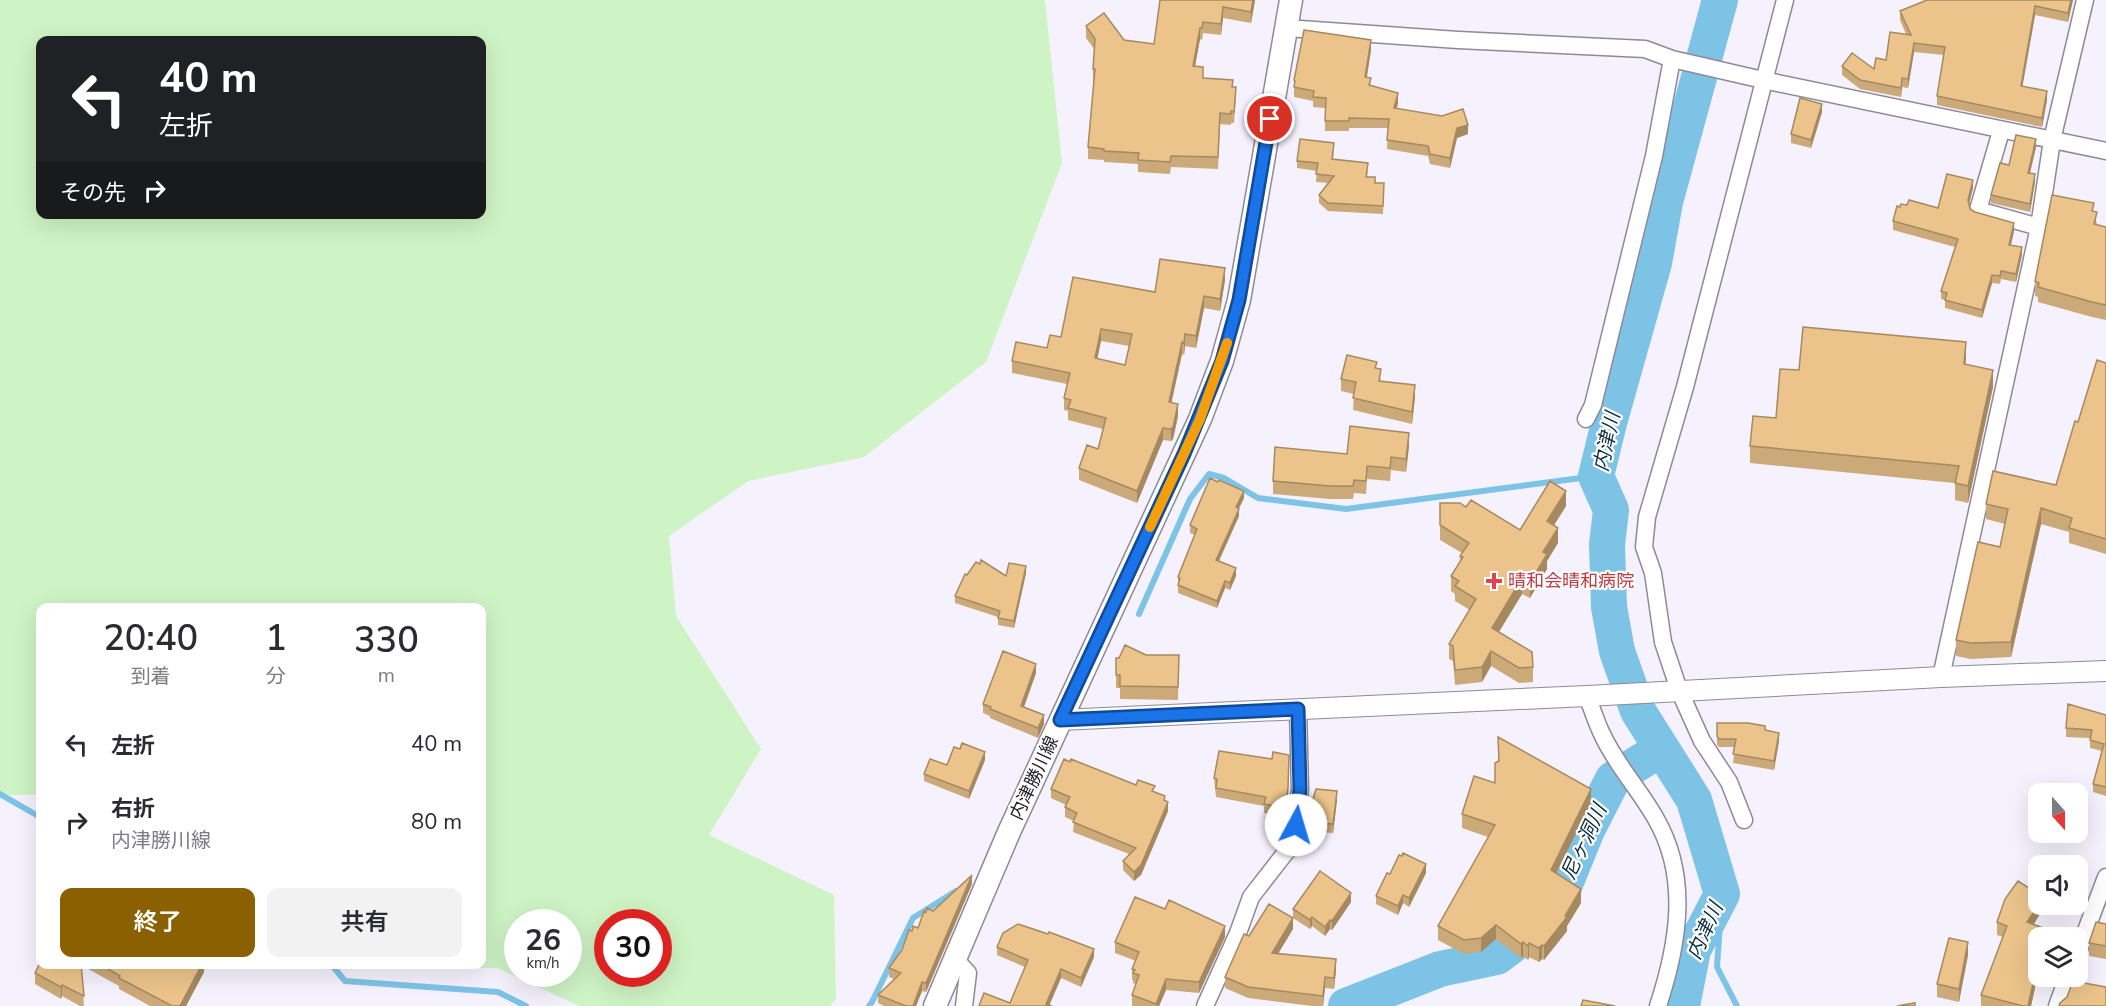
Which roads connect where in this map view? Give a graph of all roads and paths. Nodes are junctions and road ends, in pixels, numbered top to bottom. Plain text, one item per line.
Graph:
1 (1291, 0) edge
2 (1785, 0) edge
3 (2085, 0) edge
4 (1286, 28) junction
5 (1672, 59) junction
6 (1763, 80) junction
7 (2001, 131) junction
8 (2052, 140) junction
9 (2106, 151) edge
10 (2039, 227) junction
11 (1586, 419) dead end
12 (2106, 671) edge
13 (1941, 677) junction
14 (1679, 690) junction
15 (1587, 696) junction
16 (1298, 709) junction
17 (1060, 720) junction
18 (1743, 820) dead end
19 (2106, 877) edge
20 (2087, 927) edge
21 (955, 959) junction
22 (2064, 987) edge
23 (935, 1006) edge
24 (964, 1006) edge
25 (1205, 1006) edge
26 (1658, 1006) edge
27 (2057, 1006) edge

1 - 4 main road, 内津勝川線
2 - 6 street
3 - 8 street
4 - 5 street
4 - 17 main road, 内津勝川線
5 - 6 street
5 - 11 street
6 - 7 street
6 - 14 street
7 - 8 street
7 - 10 street
8 - 9 street
8 - 10 street
10 - 13 street
12 - 13 street
13 - 14 street
14 - 15 street
14 - 18 street
15 - 16 street
15 - 26 street
16 - 17 street
16 - 25 street
17 - 21 main road, 内津勝川線
19 - 20 street
21 - 23 main road, 内津勝川線
21 - 24 street
22 - 27 street

